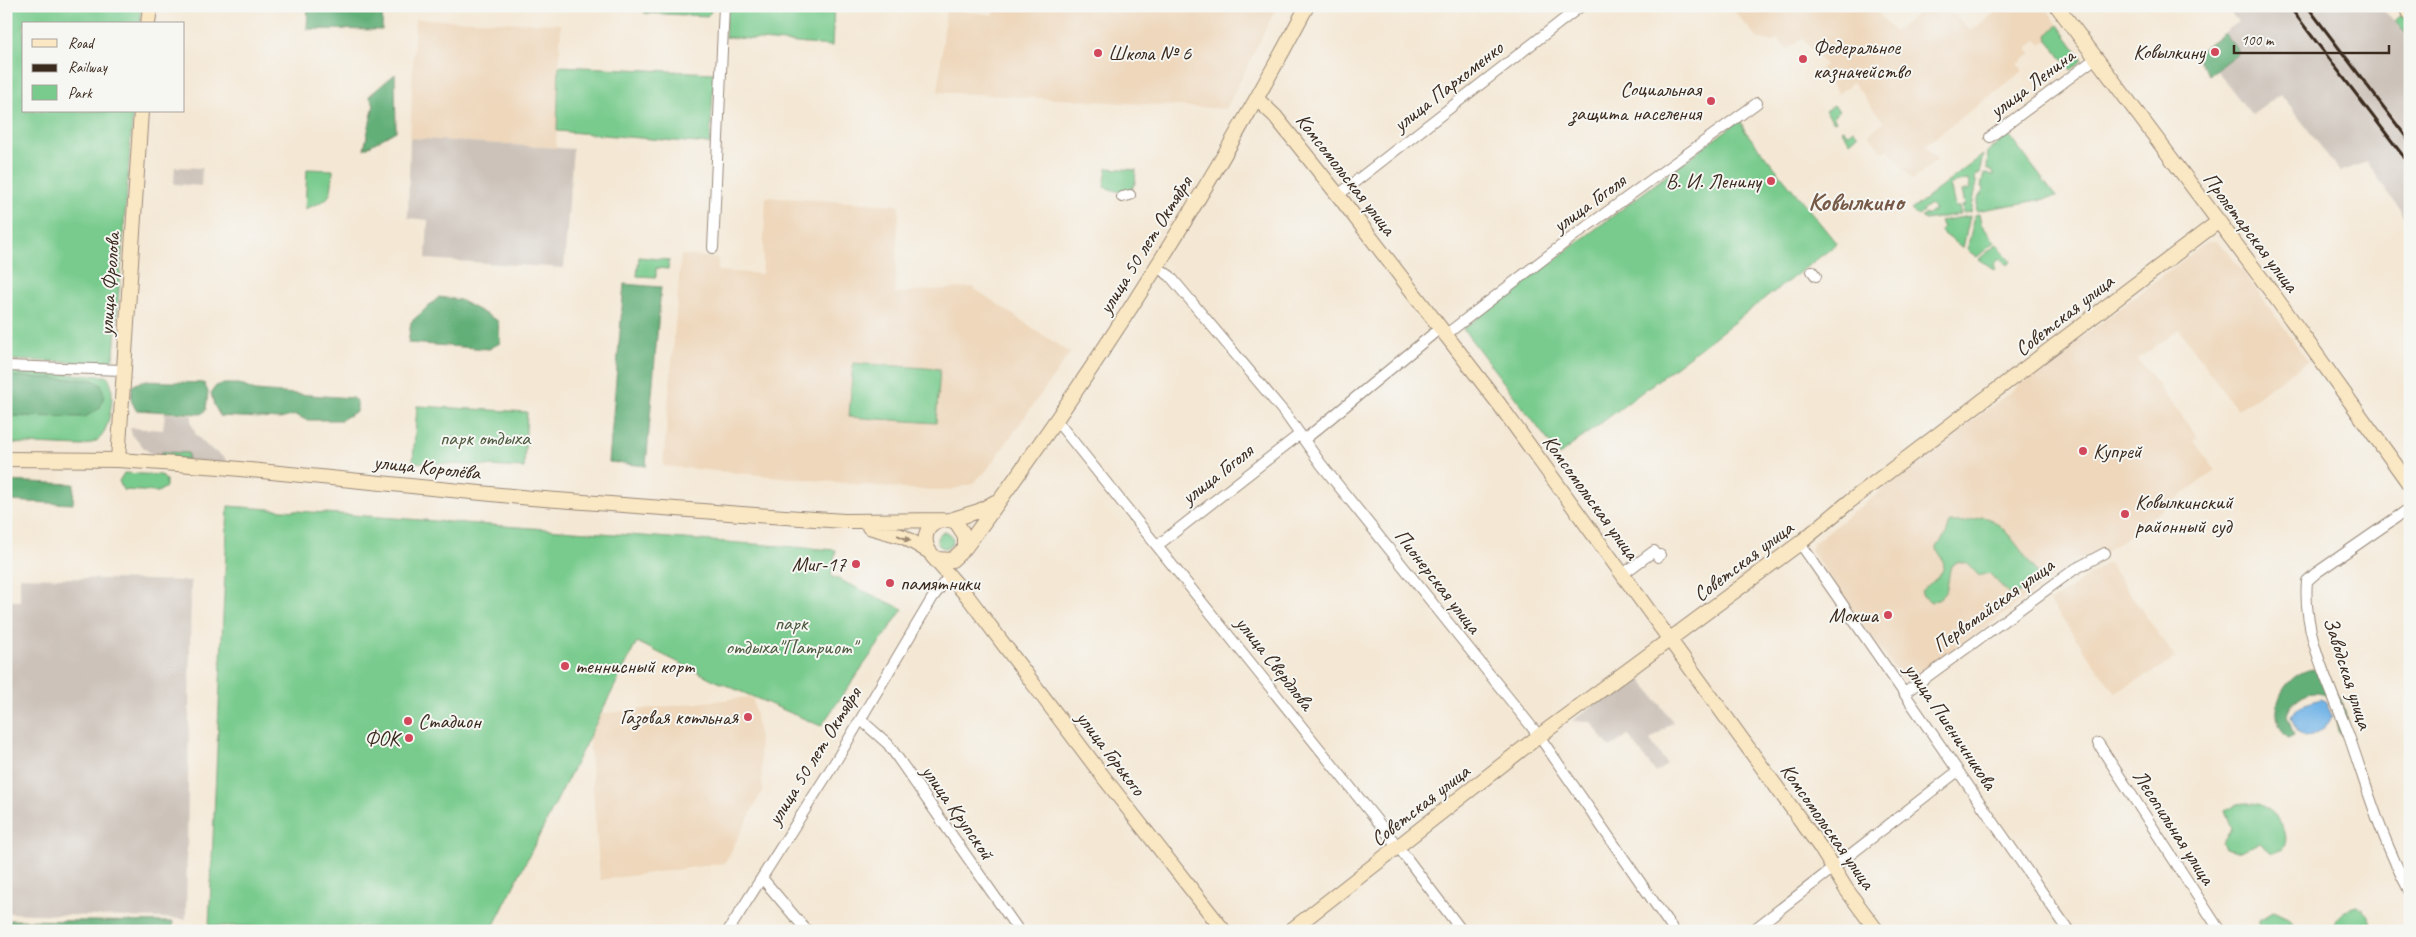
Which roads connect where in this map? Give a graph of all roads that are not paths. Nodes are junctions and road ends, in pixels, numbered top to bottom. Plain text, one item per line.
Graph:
1 (150, 6) edge
2 (724, 6) edge
3 (1307, 6) edge
4 (1581, 6) edge
5 (2057, 6) edge
6 (2404, 6) edge
7 (2410, 13) edge
8 (148, 22) edge
9 (2096, 58) junction
10 (1257, 99) junction
11 (1757, 103) dead end
12 (141, 112) edge
13 (1990, 137) dead end
14 (1338, 195) junction
15 (2219, 221) junction
16 (713, 248) dead end
17 (1157, 267) junction
18 (1442, 333) junction
19 (6, 366) edge
20 (123, 370) junction
21 (1056, 420) junction
22 (1302, 437) junction
23 (6, 459) edge
24 (118, 460) junction
25 (2410, 484) edge
26 (1002, 497) junction
27 (2410, 508) edge
28 (945, 520) junction
29 (844, 521) junction
30 (1800, 543) junction
31 (1158, 545) junction
32 (963, 550) junction
33 (930, 553) junction
34 (2105, 553) dead end
35 (1660, 555) dead end
36 (1623, 574) junction
37 (949, 576) junction
38 (968, 597) junction
39 (1670, 640) junction
40 (1906, 692) junction
41 (861, 720) junction
42 (1539, 736) junction
43 (2098, 743) dead end
44 (1958, 771) junction
45 (1399, 848) junction
46 (1834, 868) junction
47 (762, 878) junction
48 (2410, 892) edge
49 (728, 931) edge
50 (807, 931) edge
51 (1019, 931) edge
52 (1224, 931) edge
53 (1290, 931) edge
54 (1462, 931) edge
55 (1674, 931) edge
56 (1752, 931) edge
57 (1877, 931) edge
58 (2069, 931) edge
59 (2220, 931) edge

1 - 8 street
2 - 16 street
3 - 10 street, улица 50 лет Октября
4 - 14 street, улица Пархоменко
5 - 9 street, Пролетарская улица
6 - 7 street
9 - 13 street, улица Ленина
9 - 15 street, Пролетарская улица
10 - 14 street, Комсомольская улица
10 - 17 street, улица 50 лет Октября
11 - 18 street, улица Гоголя
12 - 20 street, улица Фролова
14 - 18 street, Комсомольская улица
15 - 25 street, Пролетарская улица
15 - 30 street, Советская улица
17 - 21 street, улица 50 лет Октября
17 - 22 street, Пионерская улица
18 - 22 street, улица Гоголя
18 - 36 street, Комсомольская улица
19 - 20 street
20 - 24 street, улица Фролова
21 - 26 street, улица 50 лет Октября
21 - 31 street, улица Свердлова
22 - 31 street, улица Гоголя
22 - 42 street, Пионерская улица
23 - 24 street, улица Королёва
24 - 29 street, улица Королёва
26 - 28 street, улица 50 лет Октября
26 - 32 street, улица 50 лет Октября
27 - 48 street, Заводская улица
28 - 29 street, улица Королёва
28 - 32 street
28 - 33 street
29 -> 33 street, улица Королёва
30 - 39 street, Советская улица
30 - 40 street, улица Пшеничникова
31 - 45 street, улица Свердлова
32 - 33 street
32 - 38 street, улица Горького
33 - 37 street, улица Горького
34 - 40 street, Первомайская улица
35 - 36 street
36 - 39 street, Комсомольская улица
37 - 38 street, улица Горького
37 - 41 street, улица 50 лет Октября
38 - 52 street, улица Горького
39 - 42 street, Советская улица
39 - 46 street, Комсомольская улица
40 - 44 street, улица Пшеничникова
41 - 47 street, улица 50 лет Октября
41 - 51 street, улица Крупской
42 - 45 street, Советская улица
42 - 55 street, Пионерская улица
43 - 59 street, Лесопильная улица
44 - 46 street
44 - 58 street, улица Пшеничникова
45 - 53 street, Советская улица
45 - 54 street, улица Свердлова
46 - 56 street
46 - 57 street, Комсомольская улица
47 - 49 street, улица 50 лет Октября
47 - 50 street

